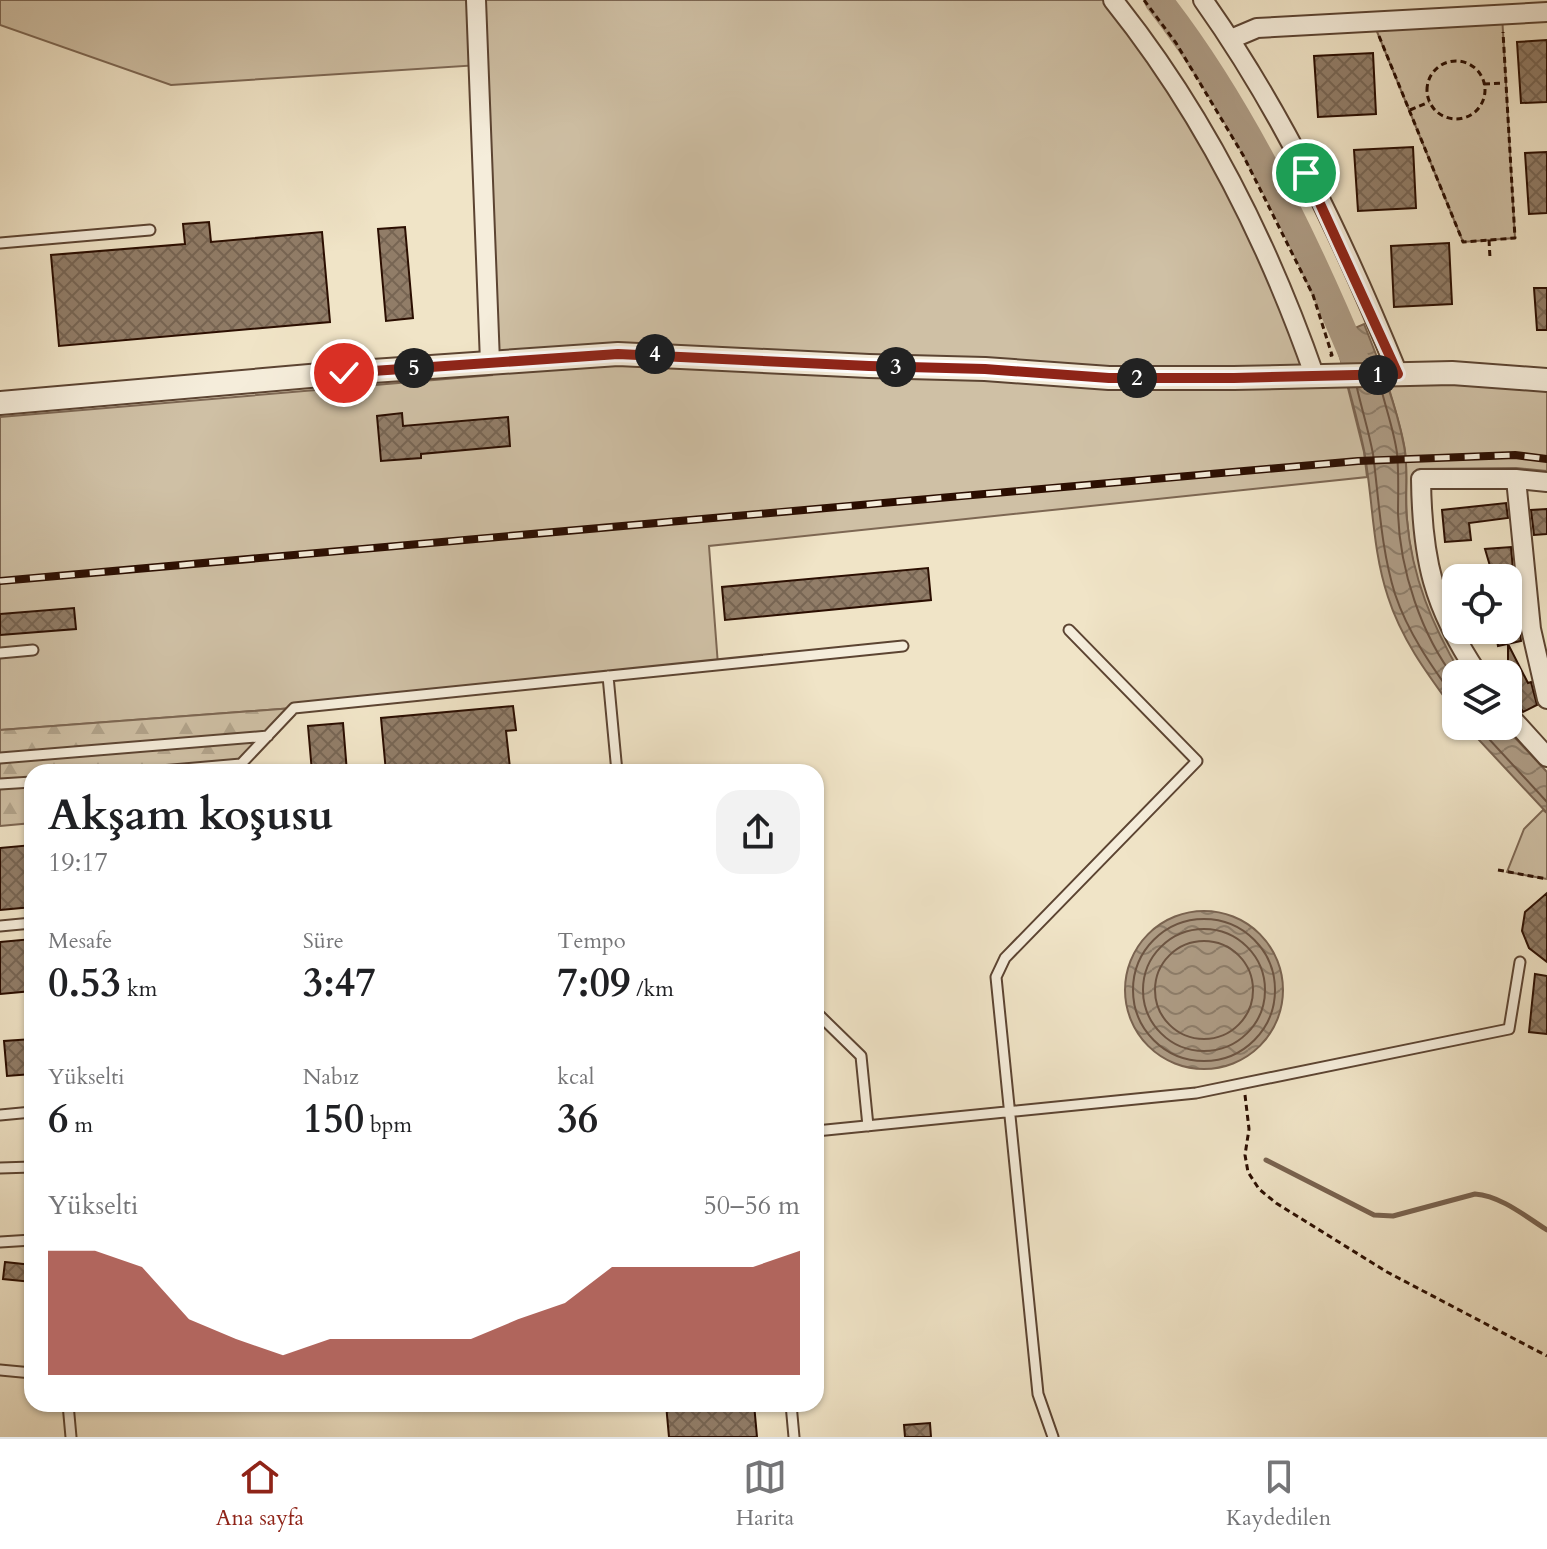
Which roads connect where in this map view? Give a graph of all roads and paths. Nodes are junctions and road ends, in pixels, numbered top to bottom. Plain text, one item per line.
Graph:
1 (476, 0) edge
2 (1113, 0) edge
3 (1203, 0) edge
4 (1547, 12) edge
5 (1502, 15) junction
6 (1373, 22) junction
7 (1231, 39) junction
8 (1506, 83) junction
9 (1484, 84) junction
10 (1429, 102) junction
11 (1410, 110) junction
12 (150, 230) dead end
13 (1489, 240) junction
14 (0, 243) edge
15 (1490, 258) dead end
16 (490, 362) junction
17 (1391, 374) junction
18 (1324, 377) junction
19 (1109, 378) junction
20 (1547, 380) edge
21 (0, 403) edge
22 (0, 417) edge
23 (1516, 479) junction
24 (1547, 482) edge
25 (1069, 630) dead end
26 (903, 646) dead end
27 (33, 650) dead end
28 (0, 653) edge
29 (1468, 660) edge
30 (608, 676) junction
31 (1547, 699) edge
32 (1522, 729) edge
33 (268, 736) junction
34 (1547, 757) edge
35 (0, 758) edge
36 (241, 764) edge
37 (616, 764) edge
38 (24, 782) edge
39 (0, 784) edge
40 (1498, 870) dead end
41 (1547, 879) edge
42 (24, 924) edge
43 (0, 926) edge
44 (1520, 962) dead end
45 (824, 1020) edge
46 (1243, 1083) junction
47 (1010, 1112) junction
48 (24, 1113) edge
49 (0, 1115) edge
50 (868, 1126) junction
51 (824, 1130) edge
52 (24, 1167) edge
53 (0, 1168) edge
54 (24, 1240) edge
55 (0, 1242) edge
56 (1547, 1356) edge
57 (0, 1370) edge
58 (24, 1372) edge
59 (69, 1412) edge
60 (792, 1412) edge
61 (71, 1437) edge
62 (794, 1437) edge
63 (1053, 1437) edge

1 - 16 street
2 - 18 street
3 - 7 street
4 - 5 street
5 - 6 street
5 - 8 path
6 - 7 street
6 - 11 path
7 - 17 street
8 - 9 path
8 - 13 path
9 - 10 path
9 - 10 path
10 - 11 path
11 - 13 path
12 - 14 lane
13 - 15 path
16 - 19 street
16 - 21 street
17 - 18 street
17 - 20 street
18 - 19 street
19 - 22 street
23 - 24 street
23 - 29 street
23 - 31 street
25 - 47 lane
26 - 30 lane
27 - 28 lane
30 - 33 lane
30 - 37 lane
32 - 34 street
33 - 35 lane
33 - 36 lane
38 - 39 lane
40 - 41 path
42 - 43 lane
44 - 46 lane
45 - 50 lane
46 - 47 lane
46 - 56 path
47 - 50 lane
47 - 63 lane
48 - 49 lane
50 - 51 lane
52 - 53 lane
54 - 55 lane
57 - 58 lane
59 - 61 lane
60 - 62 lane

